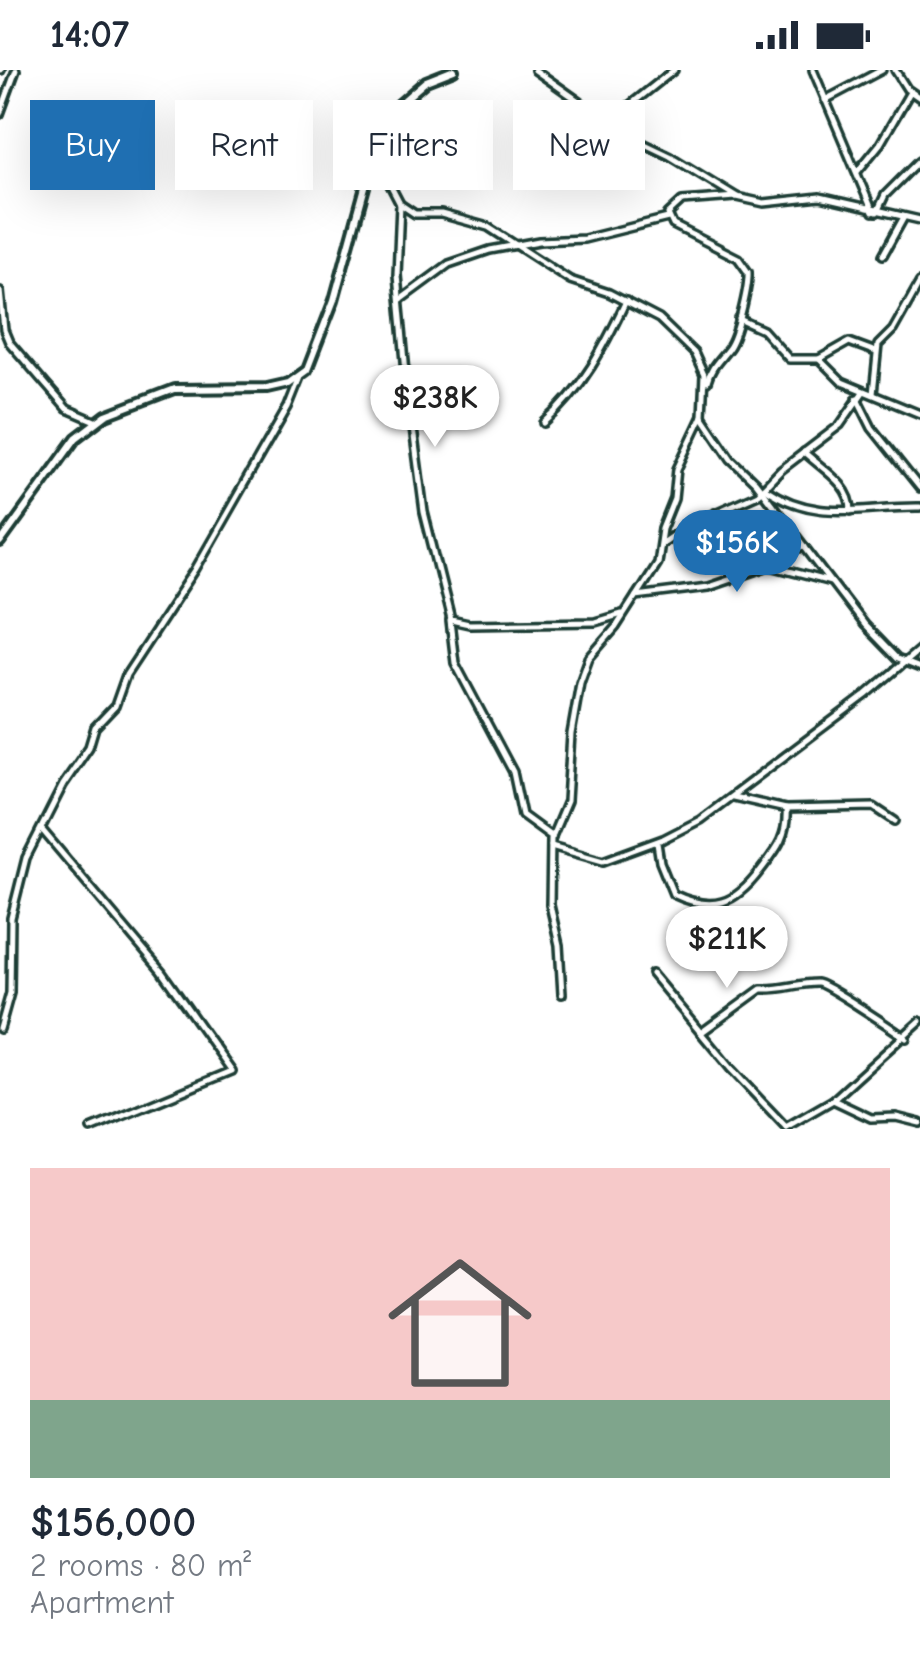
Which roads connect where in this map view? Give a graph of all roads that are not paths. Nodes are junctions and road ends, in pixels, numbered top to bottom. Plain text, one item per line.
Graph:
1 (16, 70) edge
2 (454, 70) edge
3 (535, 70) edge
4 (674, 70) edge
5 (813, 70) edge
6 (882, 70) edge
7 (895, 70) edge
8 (910, 92) junction
9 (920, 98) edge
10 (402, 100) edge
11 (576, 100) edge
12 (636, 100) edge
13 (825, 100) junction
14 (0, 114) edge
15 (645, 144) edge
16 (920, 160) edge
17 (856, 173) junction
18 (364, 190) edge
19 (393, 190) edge
20 (736, 198) junction
21 (400, 204) junction
22 (875, 212) junction
23 (904, 217) junction
24 (668, 218) junction
25 (920, 220) edge
26 (515, 246) junction
27 (884, 255) dead end
28 (920, 282) edge
29 (0, 290) edge
30 (400, 300) junction
31 (626, 302) junction
32 (739, 319) junction
33 (876, 352) junction
34 (819, 359) junction
35 (300, 377) junction
36 (706, 390) junction
37 (863, 392) junction
38 (873, 394) junction
39 (857, 398) junction
40 (920, 414) edge
41 (702, 416) junction
42 (95, 421) junction
43 (544, 423) dead end
44 (804, 452) junction
45 (920, 488) edge
46 (763, 490) junction
47 (920, 506) edge
48 (851, 511) junction
49 (0, 543) edge
50 (661, 544) junction
51 (805, 548) junction
52 (729, 579) junction
53 (833, 582) junction
54 (636, 596) junction
55 (624, 613) junction
56 (450, 618) junction
57 (920, 648) edge
58 (903, 663) junction
59 (920, 668) edge
60 (733, 797) junction
61 (786, 809) junction
62 (895, 821) dead end
63 (43, 831) junction
64 (552, 837) junction
65 (657, 842) junction
66 (551, 846) junction
67 (652, 974) dead end
68 (562, 994) dead end
69 (920, 1021) edge
70 (0, 1028) edge
71 (702, 1032) junction
72 (906, 1038) junction
73 (832, 1100) junction
74 (920, 1124) edge
75 (786, 1128) edge
76 (91, 1129) edge

1 - 14 street
2 - 10 street
3 - 11 street
4 - 12 street
5 - 13 street
6 - 13 street
7 - 8 street
8 - 9 street
8 - 17 street
13 - 17 street
15 - 20 street
16 - 22 street
17 - 22 street
18 - 35 street
19 - 21 street
20 - 22 street
20 - 24 street
21 - 26 street
21 - 30 street
22 - 23 street
23 - 25 street
23 - 27 street
24 - 26 street
24 - 32 street
26 - 30 street
26 - 31 street
28 - 33 street
29 - 42 street
30 - 56 street
31 - 36 street
31 - 43 street
32 - 34 street
32 - 36 street
33 - 34 street
33 - 38 street
34 - 37 street
35 - 42 street
35 - 63 street
36 - 41 street
37 - 38 street
37 - 39 street
38 - 40 street
39 - 44 street
39 - 45 street
41 - 46 street
41 - 50 street
42 - 49 street
44 - 46 street
44 - 48 street
46 - 48 street
46 - 50 street
46 - 51 street
47 - 48 street
50 - 54 street
51 - 52 street
51 - 53 street
52 - 53 street
52 - 54 street
53 - 58 street
54 - 55 street
55 - 56 street
55 - 64 street
56 - 64 street
57 - 58 street
58 - 59 street
58 - 60 street
60 - 61 street
60 - 65 street
61 - 62 street
61 - 65 street
63 - 70 street
63 - 76 street
64 - 66 street
65 - 66 street
66 - 68 street
67 - 71 street
69 - 72 street
71 - 72 street
71 - 75 street
72 - 73 street
73 - 74 street
73 - 75 street

